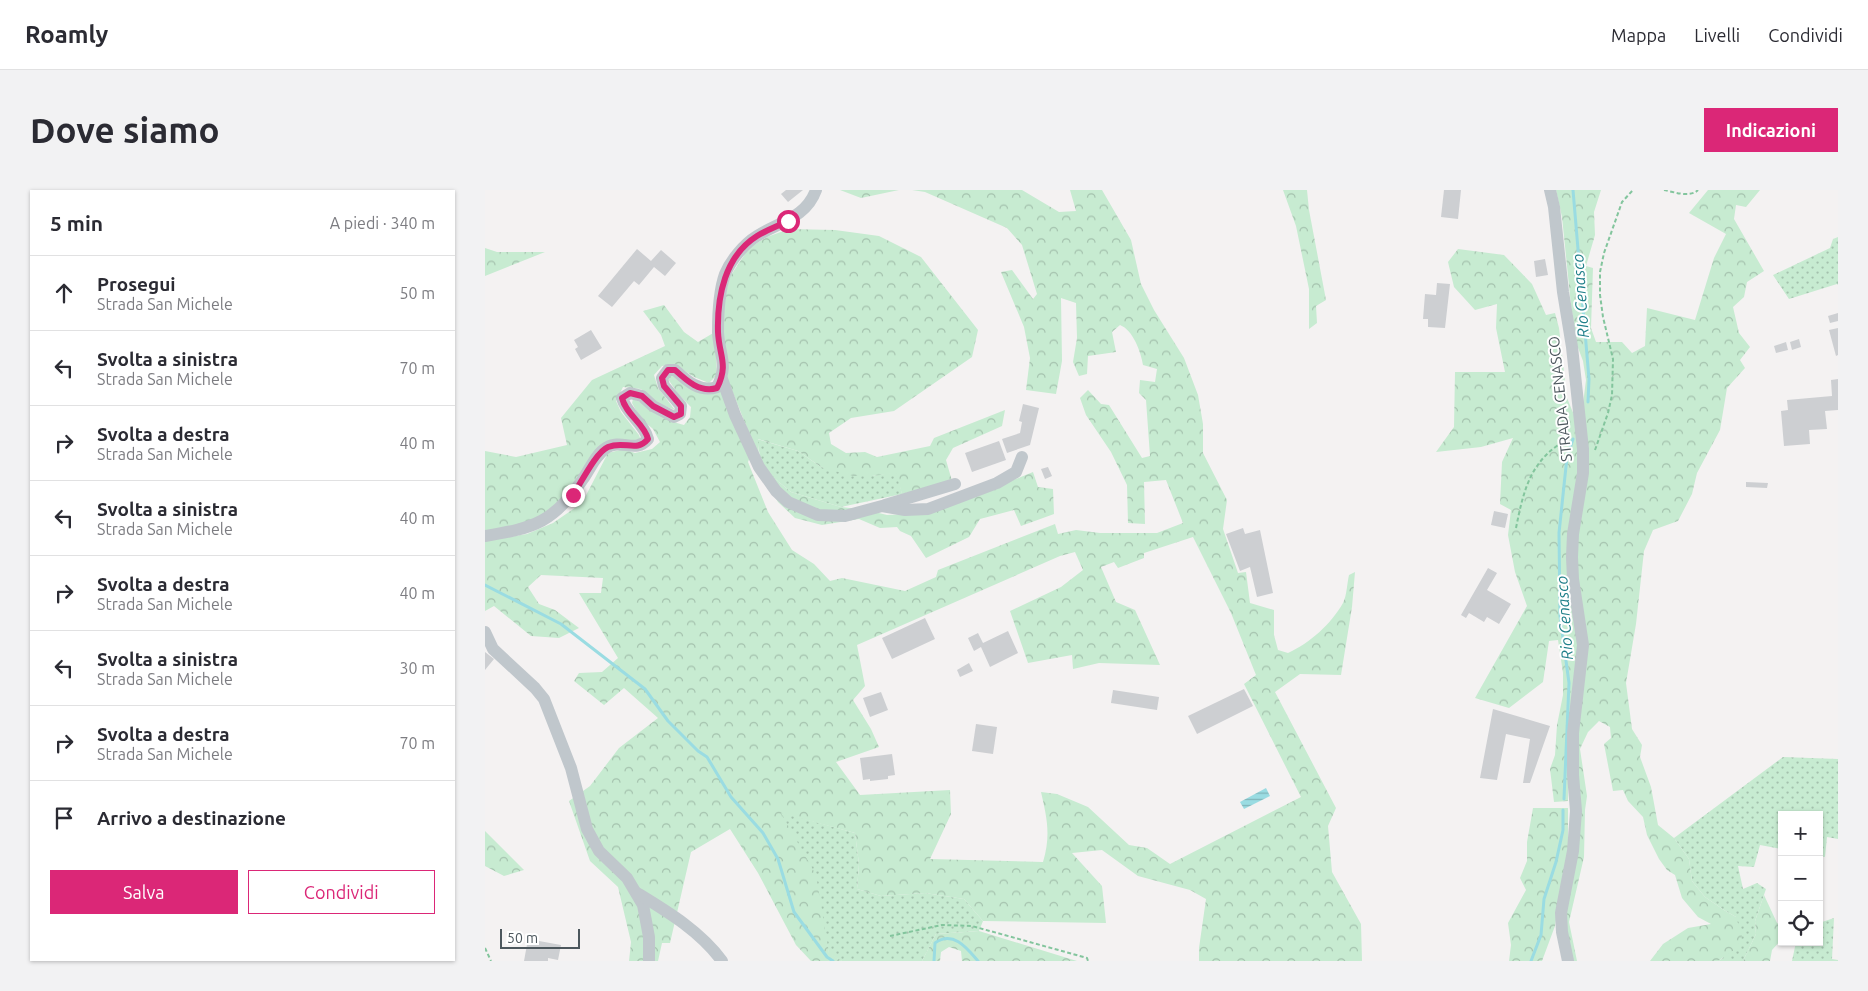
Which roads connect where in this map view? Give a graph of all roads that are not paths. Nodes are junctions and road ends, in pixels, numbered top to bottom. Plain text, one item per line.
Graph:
1 (816, 190) edge
2 (1550, 190) edge
3 (722, 379) junction
4 (1023, 457) dead end
5 (955, 484) dead end
6 (882, 506) junction
7 (485, 536) edge
8 (485, 632) edge
9 (637, 893) junction
10 (649, 961) edge
11 (722, 961) edge
12 (1568, 961) edge

1 - 3 street
2 - 12 street, STRADA CENASCO
3 - 6 street
3 - 7 street
4 - 6 street
5 - 6 street
8 - 9 street
9 - 10 street
9 - 11 street

